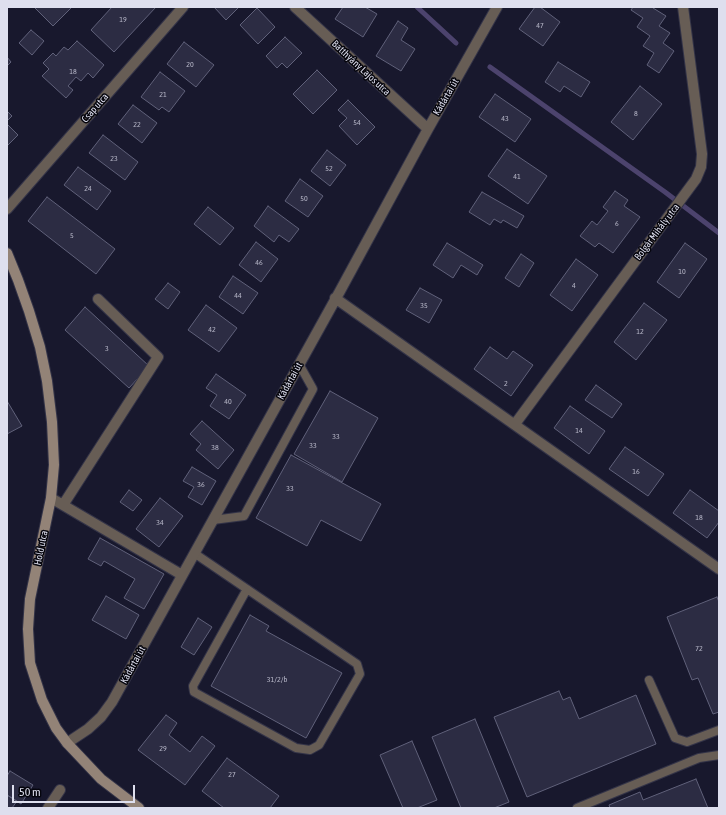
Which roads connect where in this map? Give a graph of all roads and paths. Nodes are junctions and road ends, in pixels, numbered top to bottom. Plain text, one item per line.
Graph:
1 (183, 7) edge
2 (295, 7) edge
3 (497, 7) edge
4 (683, 7) edge
5 (428, 129) junction
6 (7, 209) edge
7 (7, 253) edge
8 (335, 298) junction
9 (98, 299) dead end
10 (299, 364) junction
11 (515, 424) junction
12 (51, 498) junction
13 (63, 505) junction
14 (212, 520) junction
15 (194, 553) junction
16 (718, 566) edge
17 (182, 576) junction
18 (247, 589) junction
19 (649, 680) dead end
20 (719, 730) edge
21 (67, 743) junction
22 (719, 755) edge
23 (60, 790) dead end
24 (48, 808) edge
25 (139, 808) edge
26 (577, 808) edge

1 - 6 street, Csap utca
2 - 5 street, Batthyány Lajos utca
3 - 5 street, Kádártai út
4 - 11 street, Bolgár Mihály utca
5 - 8 street, Kádártai út
7 - 12 street, Hold utca
8 - 10 street, Kádártai út
8 - 11 street
9 - 13 street
10 - 14 street, Kádártai út
10 - 14 lane
11 - 16 street
12 - 13 street
12 - 21 street, Hold utca
13 - 17 street
14 - 15 street, Kádártai út
15 - 17 street, Kádártai út
15 - 18 lane
17 - 21 street, Kádártai út
18 - 18 lane
19 - 20 lane
21 - 25 street, Hold utca
22 - 26 lane
23 - 24 street

